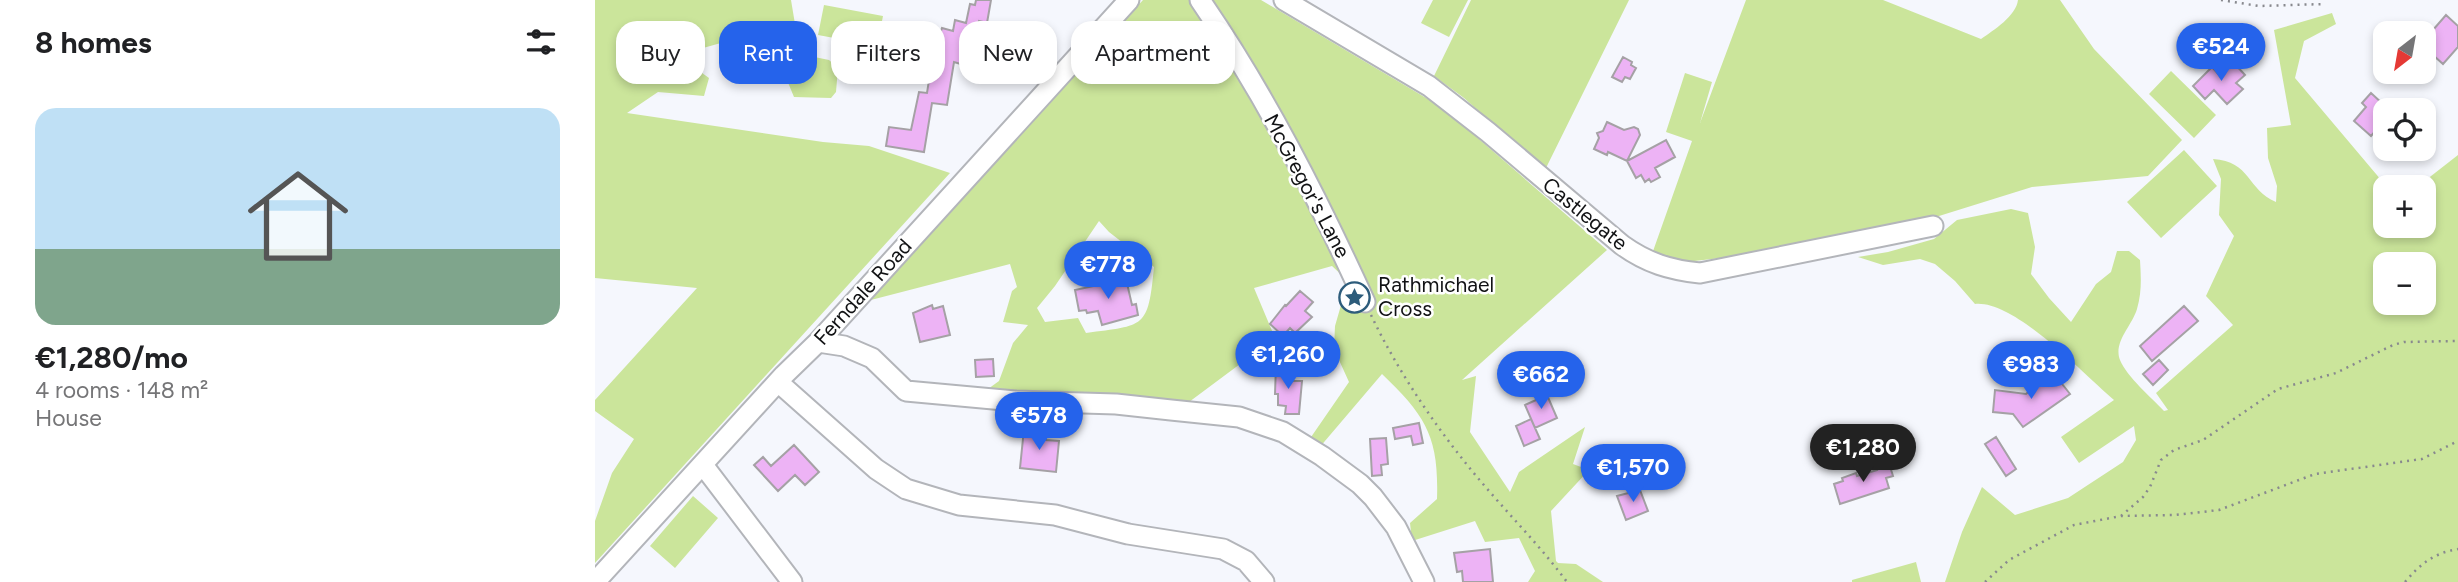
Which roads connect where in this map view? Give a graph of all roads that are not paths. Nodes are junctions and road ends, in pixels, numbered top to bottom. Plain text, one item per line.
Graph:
1 (1129, 0) edge
2 (1201, 0) edge
3 (1284, 0) edge
4 (1933, 226) dead end
5 (1365, 302) road end
6 (818, 342) junction
7 (778, 382) junction
8 (703, 465) junction
9 (595, 582) edge
10 (792, 582) edge
11 (1263, 582) edge
12 (1424, 582) edge

1 - 6 street, Ferndale Road
2 - 5 street, McGregor's Lane
3 - 4 street, Castlegate
6 - 7 street, Ferndale Road
6 - 12 street
7 - 8 street, Ferndale Road
7 - 11 street
8 - 9 street, Ferndale Road
8 - 10 street

